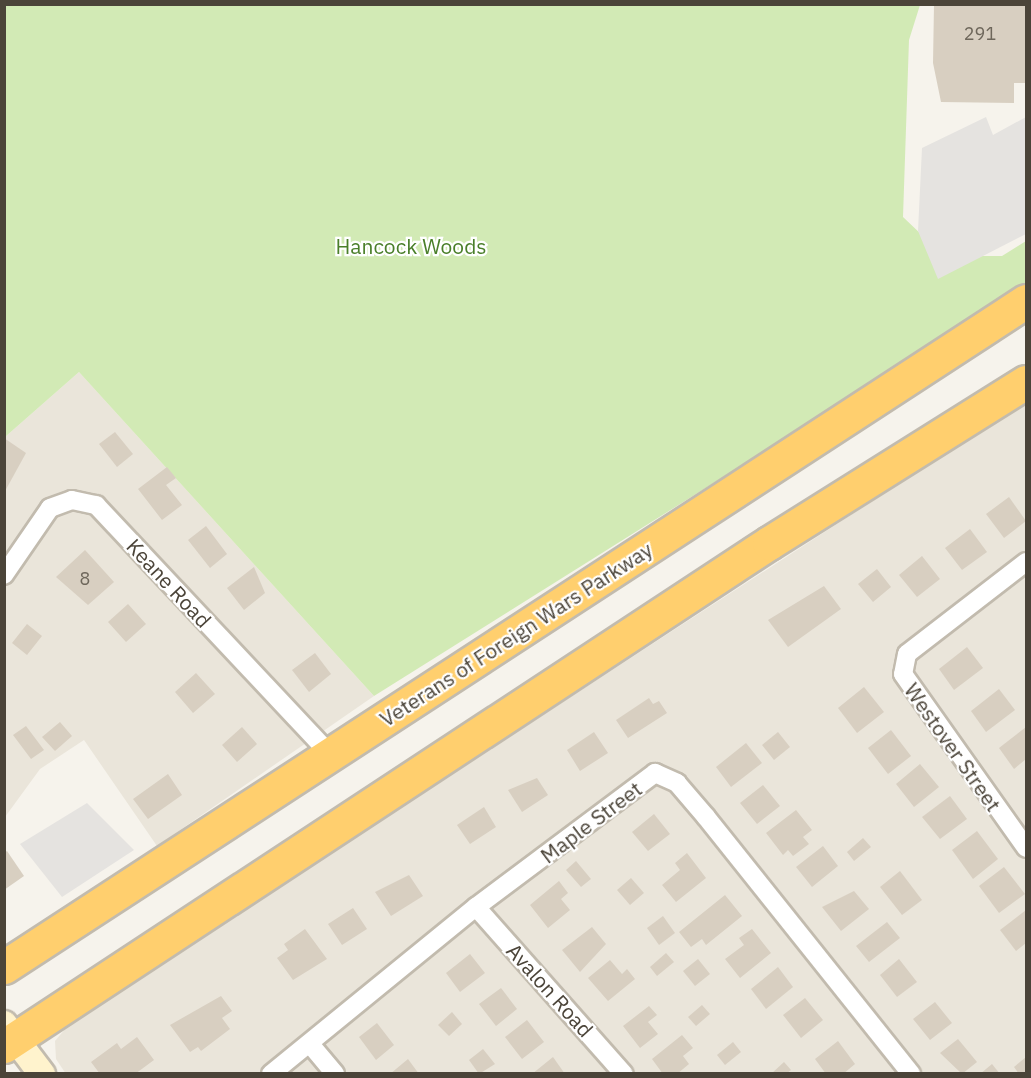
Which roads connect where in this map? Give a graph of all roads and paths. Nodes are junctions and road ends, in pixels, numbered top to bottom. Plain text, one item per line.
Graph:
1 (1026, 301) edge
2 (1026, 382) edge
3 (1026, 562) edge
4 (4, 575) edge
5 (330, 754) junction
6 (1026, 848) edge
7 (476, 907) junction
8 (4, 967) edge
9 (8, 1037) edge
10 (310, 1044) junction
11 (42, 1074) edge
12 (271, 1074) edge
13 (335, 1074) edge
14 (624, 1074) edge
15 (911, 1074) edge

1 - 5 highway, Veterans of Foreign Wars Parkway
2 - 9 highway
3 - 6 street, Westover Street
4 - 5 street, Keane Road
5 - 8 highway, Veterans of Foreign Wars Parkway
7 - 10 street, Maple Street
7 - 14 street, Avalon Road
7 - 15 street, Maple Street
9 - 11 street
10 - 12 street, Maple Street
10 - 13 street

